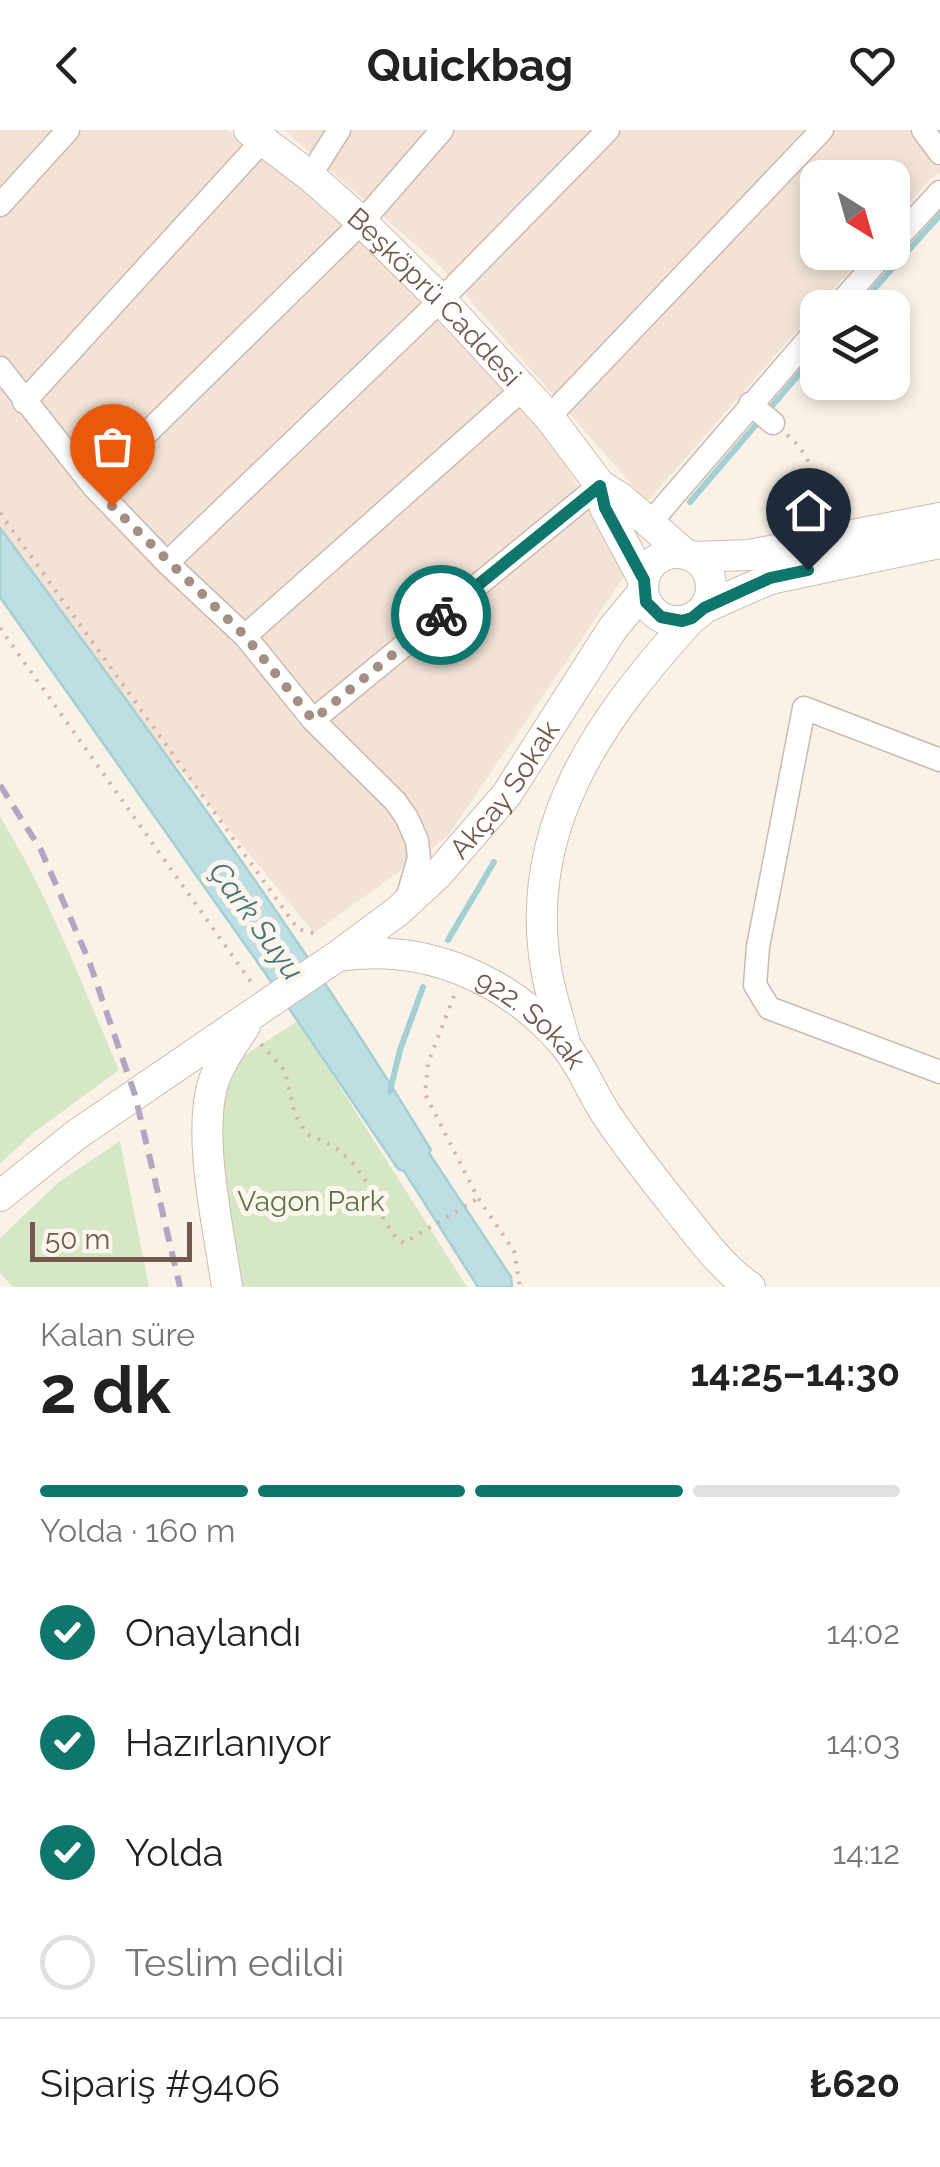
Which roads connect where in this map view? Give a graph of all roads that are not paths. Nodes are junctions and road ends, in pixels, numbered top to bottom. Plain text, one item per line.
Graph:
1 (68, 130) edge
2 (339, 130) edge
3 (442, 130) edge
4 (608, 130) edge
5 (822, 130) edge
6 (924, 130) edge
7 (256, 135) edge
8 (940, 154) edge
9 (310, 176) junction
10 (940, 192) edge
11 (0, 205) edge
12 (362, 222) junction
13 (910, 224) edge
14 (869, 270) edge
15 (852, 290) edge
16 (442, 300) junction
17 (800, 348) edge
18 (0, 368) edge
19 (523, 390) junction
20 (24, 402) junction
21 (750, 404) junction
22 (549, 418) junction
23 (772, 423) road end
24 (93, 486) junction
25 (600, 486) junction
26 (940, 518) edge
27 (649, 524) junction
28 (940, 543) edge
29 (690, 555) junction
30 (167, 564) junction
31 (643, 586) junction
32 (698, 613) junction
33 (245, 636) junction
34 (313, 720) junction
35 (940, 760) edge
36 (404, 905) junction
37 (330, 946) junction
38 (259, 1012) junction
39 (566, 1046) junction
40 (940, 1072) edge
41 (0, 1196) edge
42 (736, 1281) edge
43 (227, 1287) edge

1 - 11 street
2 - 9 street
3 - 12 street
4 - 16 street
5 - 22 street
6 - 8 street
7 - 9 main road, Beşköprü Caddesi
7 - 20 street
9 - 12 main road, Beşköprü Caddesi
10 - 13 street
12 - 16 main road, Beşköprü Caddesi
12 - 24 street
14 - 15 street
16 - 19 main road, Beşköprü Caddesi
16 - 30 street
17 - 21 street
18 - 20 street
19 - 22 main road, Beşköprü Caddesi
19 - 33 street
20 - 24 street
21 - 23 street
21 - 27 street
22 - 25 main road, Beşköprü Caddesi
24 - 30 street
25 - 27 main road
25 - 31 main road
25 - 34 street
26 - 29 main road
27 - 29 main road
28 - 32 main road
29 - 31 main road
29 - 32 main road
30 - 33 street
31 - 32 main road
31 - 36 main road, Akçay Sokak
32 - 39 main road, Akçay Sokak
33 - 34 street
34 - 36 street
35 - 40 street
36 - 37 main road, Akçay Sokak
37 - 38 main road, 922. Sokak
37 - 39 main road, 922. Sokak
38 - 41 main road, 922. Sokak
38 - 43 main road, 922. Sokak
39 - 42 main road, 922. Sokak

